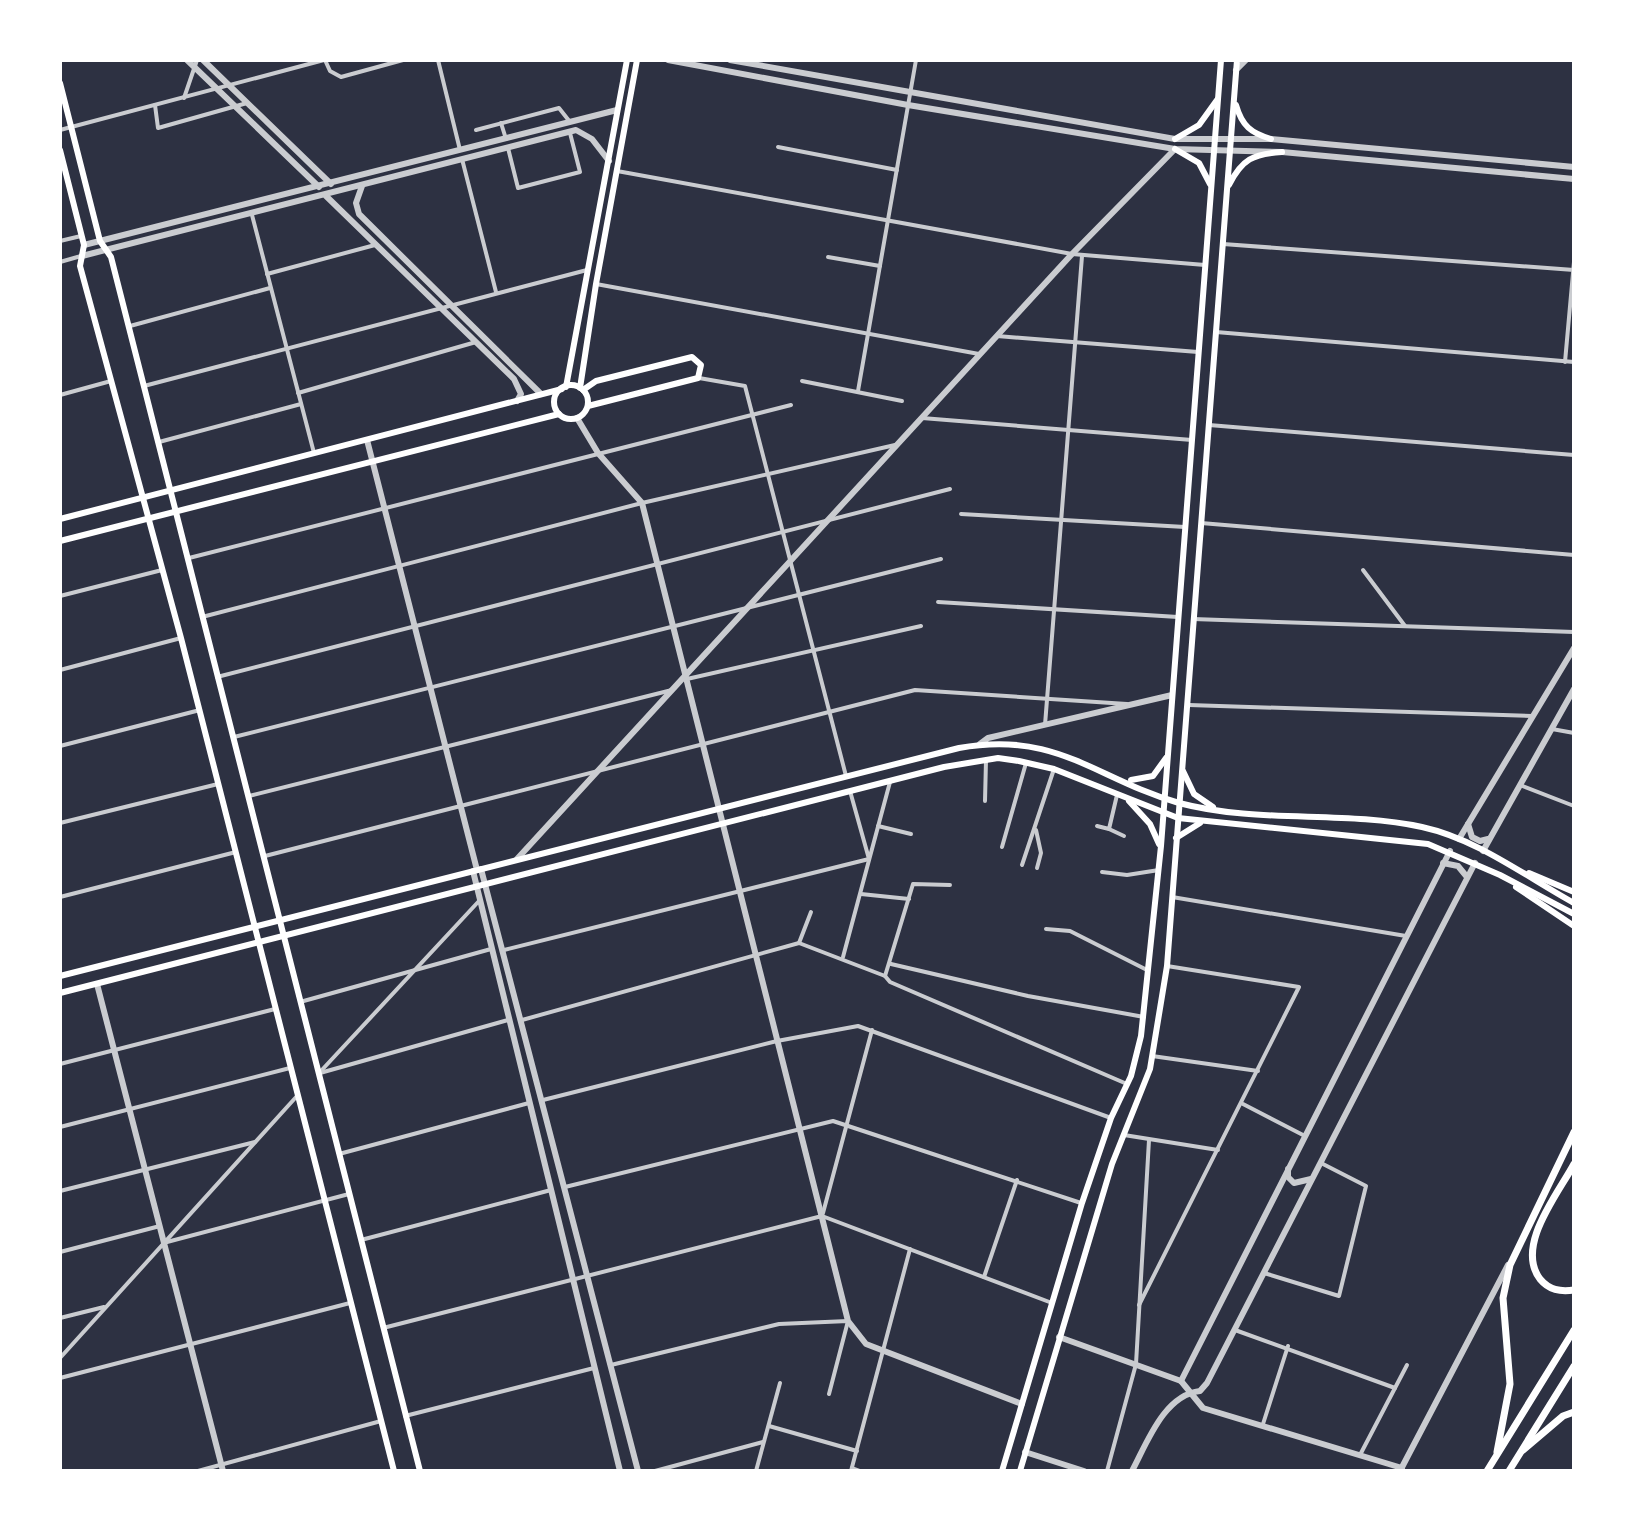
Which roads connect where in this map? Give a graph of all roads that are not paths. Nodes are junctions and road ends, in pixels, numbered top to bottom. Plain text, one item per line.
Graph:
1 (187, 60) edge
2 (324, 60) edge
3 (403, 60) edge
4 (438, 60) edge
5 (627, 60) edge
6 (637, 60) edge
7 (668, 60) edge
8 (730, 60) edge
9 (916, 60) edge
10 (1221, 60) edge
11 (1237, 60) edge
12 (1246, 60) edge
13 (198, 62) edge
14 (777, 69) junction
15 (1236, 70) junction
16 (774, 80) junction
17 (60, 83) edge
18 (230, 86) junction
19 (217, 89) junction
20 (910, 94) junction
21 (1218, 96) junction
22 (1235, 97) junction
23 (184, 98) junction
24 (247, 103) junction
25 (155, 105) junction
26 (908, 105) junction
27 (235, 107) junction
28 (617, 110) junction
29 (1063, 120) junction
30 (570, 122) junction
31 (501, 123) junction
32 (71, 127) junction
33 (60, 130) edge
34 (476, 130) dead end
35 (573, 131) junction
36 (1061, 132) junction
37 (1216, 137) junction
38 (1232, 137) junction
39 (506, 139) junction
40 (1175, 139) junction
41 (1271, 139) junction
42 (778, 147) dead end
43 (508, 148) junction
44 (1175, 149) junction
45 (60, 150) edge
46 (1215, 150) junction
47 (1231, 150) junction
48 (460, 151) junction
49 (1282, 152) junction
50 (463, 160) junction
51 (609, 161) junction
52 (1574, 167) edge
53 (897, 170) junction
54 (617, 171) junction
55 (1574, 179) edge
56 (331, 184) junction
57 (362, 186) junction
58 (319, 187) junction
59 (1212, 189) junction
60 (1227, 189) junction
61 (326, 196) junction
62 (252, 215) junction
63 (888, 221) junction
64 (81, 236) junction
65 (60, 241) edge
66 (100, 241) junction
67 (1223, 244) junction
68 (84, 245) junction
69 (375, 245) junction
70 (106, 250) junction
71 (1072, 254) junction
72 (82, 256) junction
73 (1082, 256) junction
74 (828, 257) dead end
75 (60, 262) edge
76 (1574, 262) edge
77 (1205, 265) junction
78 (880, 266) junction
79 (590, 269) junction
80 (1574, 270) edge
81 (267, 274) junction
82 (596, 284) junction
83 (270, 288) junction
84 (496, 292) junction
85 (449, 304) junction
86 (440, 307) junction
87 (129, 326) junction
88 (1216, 332) junction
89 (868, 335) junction
90 (997, 336) junction
91 (476, 342) junction
92 (1075, 343) junction
93 (287, 349) junction
94 (1198, 352) junction
95 (980, 355) junction
96 (503, 362) junction
97 (1565, 362) junction
98 (1574, 362) edge
99 (698, 378) junction
100 (111, 381) junction
101 (802, 381) dead end
102 (144, 386) junction
103 (564, 388) junction
104 (582, 389) junction
105 (858, 391) junction
106 (298, 393) junction
107 (541, 394) junction
108 (60, 395) edge
109 (517, 401) junction
110 (902, 401) dead end
111 (301, 404) junction
112 (791, 405) dead end
113 (588, 406) junction
114 (559, 414) junction
115 (754, 414) junction
116 (577, 418) junction
117 (922, 418) junction
118 (1209, 425) junction
119 (1068, 431) junction
120 (367, 440) junction
121 (1192, 440) junction
122 (159, 442) junction
123 (897, 445) junction
124 (314, 453) junction
125 (598, 453) junction
126 (1574, 455) edge
127 (372, 461) junction
128 (769, 475) junction
129 (950, 489) dead end
130 (170, 490) junction
131 (143, 497) junction
132 (642, 503) junction
133 (384, 507) junction
134 (175, 512) junction
135 (961, 514) dead end
136 (149, 518) junction
137 (830, 518) junction
138 (60, 519) edge
139 (1061, 520) junction
140 (1201, 523) junction
141 (1185, 527) junction
142 (784, 532) junction
143 (60, 541) edge
144 (1574, 555) edge
145 (186, 558) junction
146 (941, 559) dead end
147 (790, 561) junction
148 (658, 564) junction
149 (399, 566) junction
150 (163, 570) junction
151 (1363, 570) dead end
152 (800, 594) junction
153 (60, 596) edge
154 (938, 602) dead end
155 (750, 606) junction
156 (1054, 610) junction
157 (202, 617) junction
158 (1178, 617) junction
159 (1193, 619) junction
160 (672, 624) junction
161 (921, 626) dead end
162 (1405, 626) junction
163 (414, 627) junction
164 (1574, 632) edge
165 (181, 638) junction
166 (1574, 648) edge
167 (814, 651) junction
168 (60, 670) edge
169 (217, 677) junction
170 (684, 680) junction
171 (430, 688) junction
172 (1574, 689) edge
173 (674, 690) junction
174 (1172, 695) junction
175 (1047, 698) junction
176 (1135, 704) junction
177 (1186, 705) junction
178 (200, 710) junction
179 (830, 712) junction
180 (1533, 716) junction
181 (1045, 725) junction
182 (1550, 729) junction
183 (1574, 733) edge
184 (232, 738) junction
185 (701, 744) junction
186 (980, 744) junction
187 (60, 746) edge
188 (445, 747) junction
189 (1168, 755) junction
190 (986, 760) junction
191 (1026, 763) junction
192 (1181, 767) junction
193 (1054, 769) junction
194 (598, 771) junction
195 (846, 776) junction
196 (1124, 779) junction
197 (890, 781) junction
198 (218, 784) junction
199 (1520, 785) junction
200 (850, 791) junction
201 (1117, 795) junction
202 (247, 797) junction
203 (1164, 797) junction
204 (1127, 799) junction
205 (985, 801) dead end
206 (1179, 802) junction
207 (460, 806) junction
208 (1574, 806) edge
209 (718, 809) junction
210 (1216, 809) junction
211 (1163, 813) junction
212 (1178, 818) junction
213 (1201, 822) junction
214 (60, 823) edge
215 (722, 824) junction
216 (1468, 824) junction
217 (878, 826) junction
218 (1097, 826) dead end
219 (1109, 829) junction
220 (1036, 830) junction
221 (911, 834) dead end
222 (1124, 836) dead end
223 (1176, 838) junction
224 (1490, 838) junction
225 (1459, 839) junction
226 (1161, 846) junction
227 (1002, 847) dead end
228 (1450, 851) junction
229 (1483, 851) junction
230 (236, 852) junction
231 (262, 856) junction
232 (517, 859) junction
233 (869, 859) junction
234 (1443, 863) junction
235 (1475, 863) junction
236 (1505, 863) junction
237 (1022, 865) dead end
238 (1037, 868) dead end
239 (477, 870) junction
240 (1159, 870) junction
241 (1102, 872) dead end
242 (1500, 875) junction
243 (1467, 877) junction
244 (487, 885) junction
245 (950, 885) dead end
246 (476, 888) junction
247 (738, 891) junction
248 (1574, 892) edge
249 (861, 894) junction
250 (60, 897) edge
251 (1172, 897) junction
252 (909, 899) junction
253 (479, 901) junction
254 (1574, 903) edge
255 (811, 912) dead end
256 (1574, 914) edge
257 (279, 920) junction
258 (255, 926) junction
259 (1574, 926) edge
260 (1046, 929) dead end
261 (1406, 936) junction
262 (284, 937) junction
263 (260, 943) junction
264 (799, 943) junction
265 (491, 949) junction
266 (504, 950) junction
267 (755, 956) junction
268 (843, 957) junction
269 (891, 964) junction
270 (1167, 966) junction
271 (1150, 972) junction
272 (413, 973) junction
273 (60, 976) edge
274 (885, 976) junction
275 (97, 984) junction
276 (60, 993) edge
277 (300, 1002) junction
278 (277, 1008) junction
279 (1144, 1017) junction
280 (509, 1020) junction
281 (522, 1020) junction
282 (872, 1030) junction
283 (777, 1041) junction
284 (114, 1050) junction
285 (1152, 1056) junction
286 (60, 1064) edge
287 (292, 1067) junction
288 (1258, 1071) junction
289 (318, 1073) junction
290 (1127, 1084) junction
291 (299, 1094) junction
292 (543, 1100) junction
293 (529, 1103) junction
294 (1243, 1104) junction
295 (130, 1109) junction
296 (1111, 1118) junction
297 (847, 1123) junction
298 (60, 1127) edge
299 (800, 1130) junction
300 (1574, 1132) edge
301 (1124, 1135) junction
302 (1303, 1135) junction
303 (1149, 1140) junction
304 (256, 1141) junction
305 (1218, 1150) junction
306 (339, 1154) junction
307 (1321, 1163) junction
308 (1574, 1164) edge
309 (1288, 1165) junction
310 (145, 1169) junction
311 (1312, 1178) junction
312 (1017, 1180) junction
313 (565, 1187) junction
314 (551, 1190) junction
315 (60, 1191) edge
316 (349, 1194) junction
317 (324, 1200) junction
318 (1082, 1203) junction
319 (822, 1216) junction
320 (160, 1226) junction
321 (361, 1240) junction
322 (165, 1243) junction
323 (910, 1249) junction
324 (60, 1252) edge
325 (1512, 1259) junction
326 (1264, 1273) junction
327 (588, 1276) junction
328 (984, 1277) junction
329 (573, 1279) junction
330 (1574, 1290) edge
331 (350, 1303) junction
332 (1053, 1303) junction
333 (1139, 1305) junction
334 (107, 1306) junction
335 (60, 1318) edge
336 (848, 1321) junction
337 (383, 1328) junction
338 (1235, 1330) junction
339 (1574, 1330) edge
340 (1059, 1337) junction
341 (190, 1344) junction
342 (1288, 1346) junction
343 (883, 1352) junction
344 (60, 1358) edge
345 (1136, 1364) junction
346 (611, 1365) junction
347 (1407, 1365) dead end
348 (1574, 1366) edge
349 (594, 1368) junction
350 (60, 1378) edge
351 (1181, 1381) junction
352 (780, 1383) dead end
353 (1395, 1388) junction
354 (1188, 1393) junction
355 (829, 1394) dead end
356 (1022, 1404) junction
357 (1574, 1412) edge
358 (405, 1416) junction
359 (381, 1421) junction
360 (1263, 1424) junction
361 (769, 1426) junction
362 (763, 1442) junction
363 (857, 1451) junction
364 (1522, 1451) junction
365 (1025, 1452) junction
366 (1360, 1455) junction
367 (1497, 1456) junction
368 (222, 1468) edge
369 (1401, 1469) edge
370 (851, 1470) edge
371 (198, 1471) edge
372 (394, 1471) edge
373 (420, 1471) edge
374 (620, 1471) edge
375 (638, 1471) edge
376 (655, 1471) edge
377 (756, 1471) edge
378 (860, 1471) edge
379 (1002, 1471) edge
380 (1020, 1471) edge
381 (1084, 1471) edge
382 (1107, 1471) edge
383 (1132, 1471) edge
384 (1487, 1471) edge
385 (1509, 1471) edge

1 - 13 street
2 - 3 street
2 - 18 street
4 - 48 street
5 - 28 main road
6 - 54 main road
7 - 16 street
8 - 14 street
9 - 20 street
10 - 21 main road
11 - 15 main road
12 - 15 street
13 - 18 street
13 - 19 street
13 - 23 street
14 - 16 street
14 - 20 street
15 - 22 main road
16 - 26 street
17 - 32 main road
18 - 19 street
18 - 24 street
19 - 23 street
19 - 27 street
20 - 26 street
20 - 29 street
21 - 37 main road
21 - 40 main road
22 - 38 main road
22 - 41 main road
23 - 25 street
24 - 27 street
24 - 56 street
25 - 27 street
25 - 32 street
26 - 36 street
26 - 53 street
27 - 58 street
28 - 30 street
28 - 51 main road
29 - 36 street
29 - 40 street
30 - 31 street
30 - 39 street
31 - 34 street
31 - 39 street
32 - 33 street
32 - 66 main road
35 - 43 street
35 - 43 street
35 - 51 street
36 - 44 street
37 - 38 street
37 - 40 street
37 - 46 main road
38 - 41 street
38 - 47 main road
39 - 43 street
39 - 48 street
41 - 52 street
42 - 53 street
43 - 50 street
44 - 46 street
44 - 59 main road
44 - 71 street
45 - 64 main road
46 - 47 street
46 - 59 main road
47 - 49 street
47 - 60 main road
48 - 50 street
48 - 56 street
49 - 55 street
49 - 60 main road
50 - 57 street
50 - 84 street
51 - 79 main road
53 - 63 street
54 - 63 street
54 - 82 main road
56 - 58 street
57 - 61 street
57 - 85 street
58 - 66 street
59 - 77 main road
60 - 67 main road
61 - 62 street
61 - 69 street
62 - 70 street
62 - 81 street
63 - 71 street
63 - 78 street
64 - 65 street
64 - 68 main road
66 - 68 street
66 - 70 main road
67 - 80 street
67 - 88 main road
68 - 72 main road
69 - 81 street
69 - 86 street
70 - 72 street
70 - 87 main road
71 - 73 street
71 - 90 street
72 - 75 street
72 - 100 main road
73 - 77 street
73 - 92 street
74 - 78 street
76 - 80 street
77 - 94 main road
78 - 89 street
79 - 84 street
79 - 103 main road
80 - 97 street
81 - 83 street
82 - 89 street
82 - 104 main road
83 - 87 street
83 - 93 street
84 - 85 street
85 - 86 street
85 - 96 street
86 - 91 street
86 - 93 street
87 - 102 main road
88 - 97 street
88 - 118 main road
89 - 95 street
89 - 105 street
90 - 92 street
90 - 95 street
91 - 96 street
91 - 106 street
92 - 94 street
92 - 119 street
93 - 102 street
93 - 106 street
94 - 121 main road
95 - 117 street
96 - 107 street
96 - 109 street
97 - 98 street
99 - 104 main road
99 - 113 main road
99 - 115 street
100 - 108 street
100 - 131 main road
101 - 105 street
102 - 122 main road
103 - 104 main road
103 - 107 main road
103 - 114 main road
104 - 113 main road
105 - 110 street
106 - 111 street
107 - 109 main road
109 - 120 main road
111 - 122 street
111 - 124 street
112 - 115 street
113 - 116 main road
114 - 116 main road
114 - 127 main road
115 - 125 street
115 - 128 street
116 - 125 street
117 - 119 street
117 - 123 street
118 - 126 street
118 - 140 main road
119 - 121 street
119 - 139 street
120 - 124 main road
120 - 127 street
121 - 141 main road
122 - 130 main road
123 - 128 street
123 - 137 street
124 - 130 main road
125 - 132 street
125 - 133 street
127 - 133 street
127 - 134 main road
128 - 132 street
128 - 142 street
129 - 137 street
130 - 131 main road
130 - 134 main road
131 - 136 main road
131 - 138 main road
132 - 148 street
132 - 149 street
133 - 145 street
133 - 149 street
134 - 136 main road
134 - 145 main road
135 - 139 street
136 - 143 main road
136 - 150 main road
137 - 142 street
137 - 147 street
139 - 141 street
139 - 156 street
140 - 144 street
140 - 159 main road
141 - 158 main road
142 - 147 street
142 - 148 street
145 - 157 main road
146 - 152 street
147 - 152 street
147 - 155 street
148 - 160 street
148 - 163 street
149 - 157 street
149 - 163 street
150 - 153 street
150 - 165 main road
151 - 162 street
152 - 155 street
152 - 167 street
154 - 156 street
155 - 160 street
155 - 170 street
156 - 158 street
156 - 175 street
157 - 169 main road
158 - 174 main road
159 - 162 street
159 - 177 main road
160 - 170 street
160 - 171 street
161 - 167 street
162 - 164 street
163 - 169 street
163 - 171 street
165 - 168 street
165 - 178 main road
166 - 180 street
167 - 170 street
167 - 179 street
169 - 184 main road
170 - 173 street
170 - 185 street
171 - 184 street
171 - 188 street
172 - 182 street
173 - 188 street
173 - 194 street
174 - 176 street
174 - 189 main road
175 - 176 street
175 - 179 street
175 - 181 street
176 - 181 street
177 - 180 street
177 - 192 main road
178 - 187 street
178 - 198 main road
179 - 185 street
179 - 195 street
180 - 216 street
181 - 186 street
182 - 183 street
182 - 199 street
184 - 202 main road
185 - 194 street
185 - 209 street
186 - 195 main road
186 - 196 main road
188 - 202 street
188 - 207 street
189 - 196 main road
189 - 203 main road
190 - 191 main road
190 - 197 main road
190 - 205 street
191 - 193 main road
191 - 227 street
192 - 206 main road
192 - 210 main road
193 - 201 main road
193 - 220 street
194 - 207 street
194 - 232 street
195 - 209 main road
196 - 203 main road
197 - 200 main road
197 - 217 street
198 - 214 street
198 - 230 main road
199 - 208 street
199 - 224 street
200 - 215 main road
200 - 233 street
201 - 204 main road
201 - 219 street
202 - 231 main road
203 - 206 main road
203 - 211 main road
204 - 211 main road
204 - 226 main road
206 - 210 main road
206 - 212 main road
207 - 231 street
207 - 239 street
209 - 215 street
209 - 232 main road
210 - 225 main road
211 - 212 main road
211 - 226 main road
212 - 213 main road
212 - 223 main road
213 - 223 main road
213 - 228 main road
215 - 244 main road
215 - 247 street
216 - 224 street
216 - 225 street
217 - 221 street
217 - 233 street
218 - 219 street
219 - 222 street
220 - 237 street
220 - 238 street
223 - 251 main road
224 - 229 street
225 - 229 main road
226 - 240 main road
228 - 234 street
228 - 235 main road
229 - 236 main road
230 - 250 street
230 - 258 main road
231 - 257 main road
232 - 239 main road
233 - 247 street
233 - 249 street
234 - 243 street
234 - 261 street
235 - 242 main road
235 - 243 street
236 - 248 main road
236 - 254 main road
239 - 244 street
239 - 246 street
239 - 257 main road
240 - 241 street
240 - 271 main road
242 - 256 main road
242 - 259 main road
243 - 307 street
244 - 246 main road
244 - 266 street
245 - 252 street
246 - 253 street
246 - 262 main road
247 - 266 street
247 - 267 street
249 - 252 street
249 - 268 street
251 - 261 street
251 - 270 main road
252 - 269 street
253 - 265 street
253 - 272 street
255 - 264 street
257 - 258 main road
257 - 262 main road
258 - 263 main road
258 - 273 main road
260 - 271 street
261 - 302 street
262 - 263 main road
262 - 277 main road
263 - 275 main road
263 - 278 main road
264 - 267 street
264 - 268 street
265 - 272 street
265 - 280 street
266 - 281 street
267 - 281 street
267 - 283 street
268 - 274 street
269 - 274 street
269 - 279 street
270 - 285 main road
270 - 288 street
271 - 279 main road
272 - 277 street
272 - 289 street
274 - 290 street
275 - 276 main road
275 - 284 street
277 - 289 main road
278 - 284 street
278 - 287 main road
279 - 290 main road
280 - 289 street
280 - 293 street
281 - 292 street
282 - 283 street
282 - 296 street
282 - 297 street
283 - 292 street
283 - 299 street
284 - 286 street
284 - 295 street
285 - 288 street
285 - 301 main road
287 - 291 main road
287 - 295 street
288 - 294 street
289 - 306 main road
290 - 296 main road
291 - 304 street
291 - 317 main road
292 - 313 street
293 - 306 street
293 - 314 street
294 - 302 street
294 - 305 street
295 - 298 street
295 - 310 street
296 - 318 main road
297 - 299 street
297 - 312 street
297 - 319 street
299 - 313 street
299 - 319 street
300 - 325 main road
301 - 303 street
301 - 340 main road
302 - 309 street
303 - 305 street
303 - 333 street
304 - 310 street
304 - 322 street
305 - 333 street
306 - 316 main road
307 - 311 street
307 - 326 street
308 - 330 main road
309 - 311 street
309 - 351 street
310 - 315 street
310 - 320 street
311 - 326 street
312 - 318 street
312 - 328 street
313 - 327 street
314 - 321 street
314 - 329 street
316 - 317 street
316 - 321 main road
317 - 322 street
317 - 331 main road
318 - 332 main road
319 - 323 street
319 - 327 street
319 - 336 street
320 - 322 street
320 - 324 street
321 - 337 main road
322 - 334 street
322 - 341 street
323 - 328 street
323 - 343 street
325 - 367 main road
325 - 369 street
326 - 338 street
327 - 329 street
327 - 346 street
328 - 332 street
329 - 337 street
329 - 349 street
331 - 341 street
331 - 359 main road
332 - 356 main road
333 - 345 street
334 - 335 street
334 - 344 street
336 - 343 street
336 - 346 street
336 - 355 street
337 - 358 main road
338 - 342 street
338 - 354 street
339 - 367 main road
340 - 345 street
340 - 365 main road
341 - 350 street
341 - 368 street
342 - 353 street
342 - 360 street
343 - 356 street
343 - 363 street
345 - 351 street
345 - 382 street
346 - 375 street
347 - 353 street
348 - 364 main road
349 - 358 street
349 - 374 street
351 - 354 street
352 - 361 street
353 - 366 street
354 - 360 street
354 - 383 street
356 - 379 main road
357 - 364 main road
358 - 373 main road
359 - 368 street
359 - 372 main road
360 - 366 street
361 - 362 street
361 - 363 street
362 - 376 street
362 - 377 street
363 - 370 street
364 - 385 main road
365 - 380 main road
365 - 381 street
366 - 369 street
367 - 384 main road
368 - 371 street
370 - 378 street

